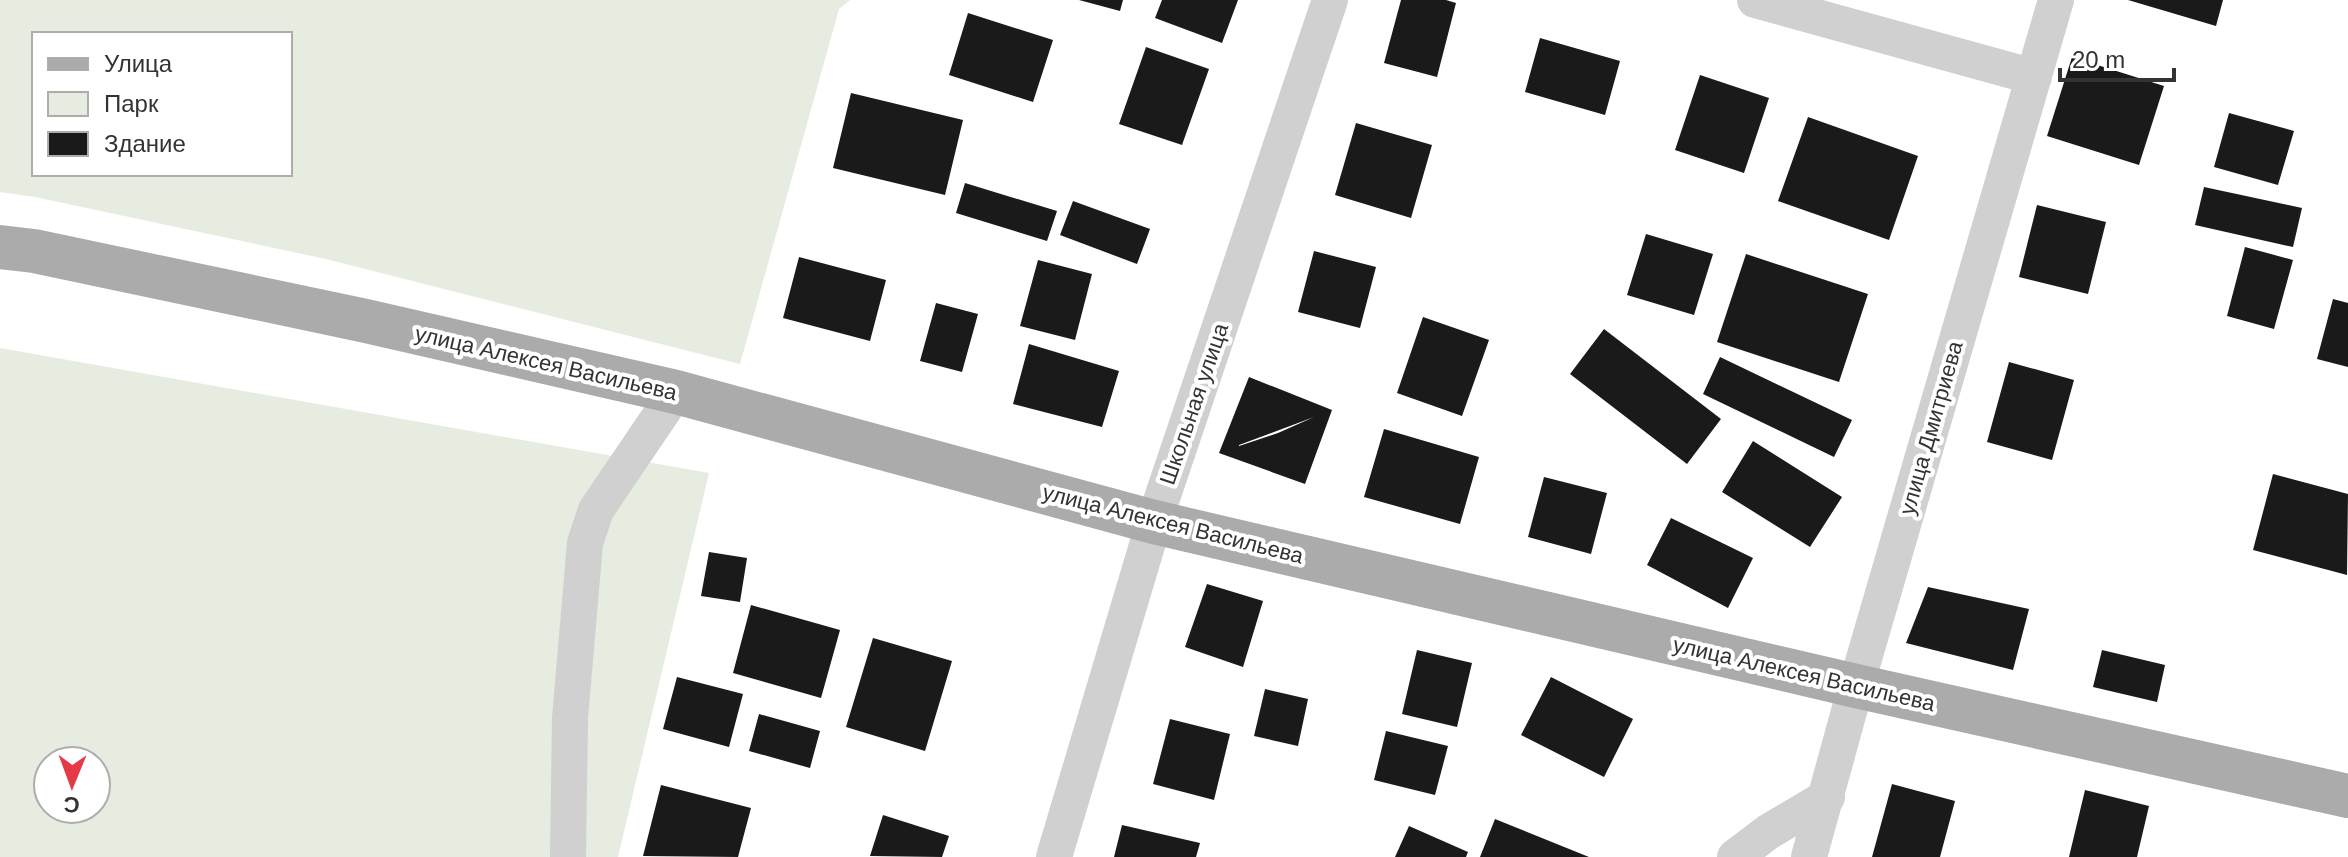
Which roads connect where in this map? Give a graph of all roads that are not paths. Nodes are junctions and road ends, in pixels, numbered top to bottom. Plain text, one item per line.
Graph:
1 (1330, 0) edge
2 (1755, 0) edge
3 (2056, 0) edge
4 (2034, 77) junction
5 (0, 247) edge
6 (676, 392) junction
7 (1154, 522) junction
8 (1856, 686) junction
9 (2348, 796) edge
10 (1827, 797) junction
11 (568, 857) edge
12 (1054, 857) edge
13 (1735, 857) edge
14 (1809, 857) edge

1 - 7 street, Школьная улица
2 - 4 street
3 - 4 street, улица Дмитриева
4 - 8 street, улица Дмитриева
5 - 6 main road, улица Алексея Васильева
6 - 7 main road, улица Алексея Васильева
6 - 11 street
7 - 8 main road, улица Алексея Васильева
7 - 12 street, Школьная улица
8 - 9 main road, улица Алексея Васильева
8 - 10 street, улица Дмитриева
10 - 13 street
10 - 14 street, улица Дмитриева

